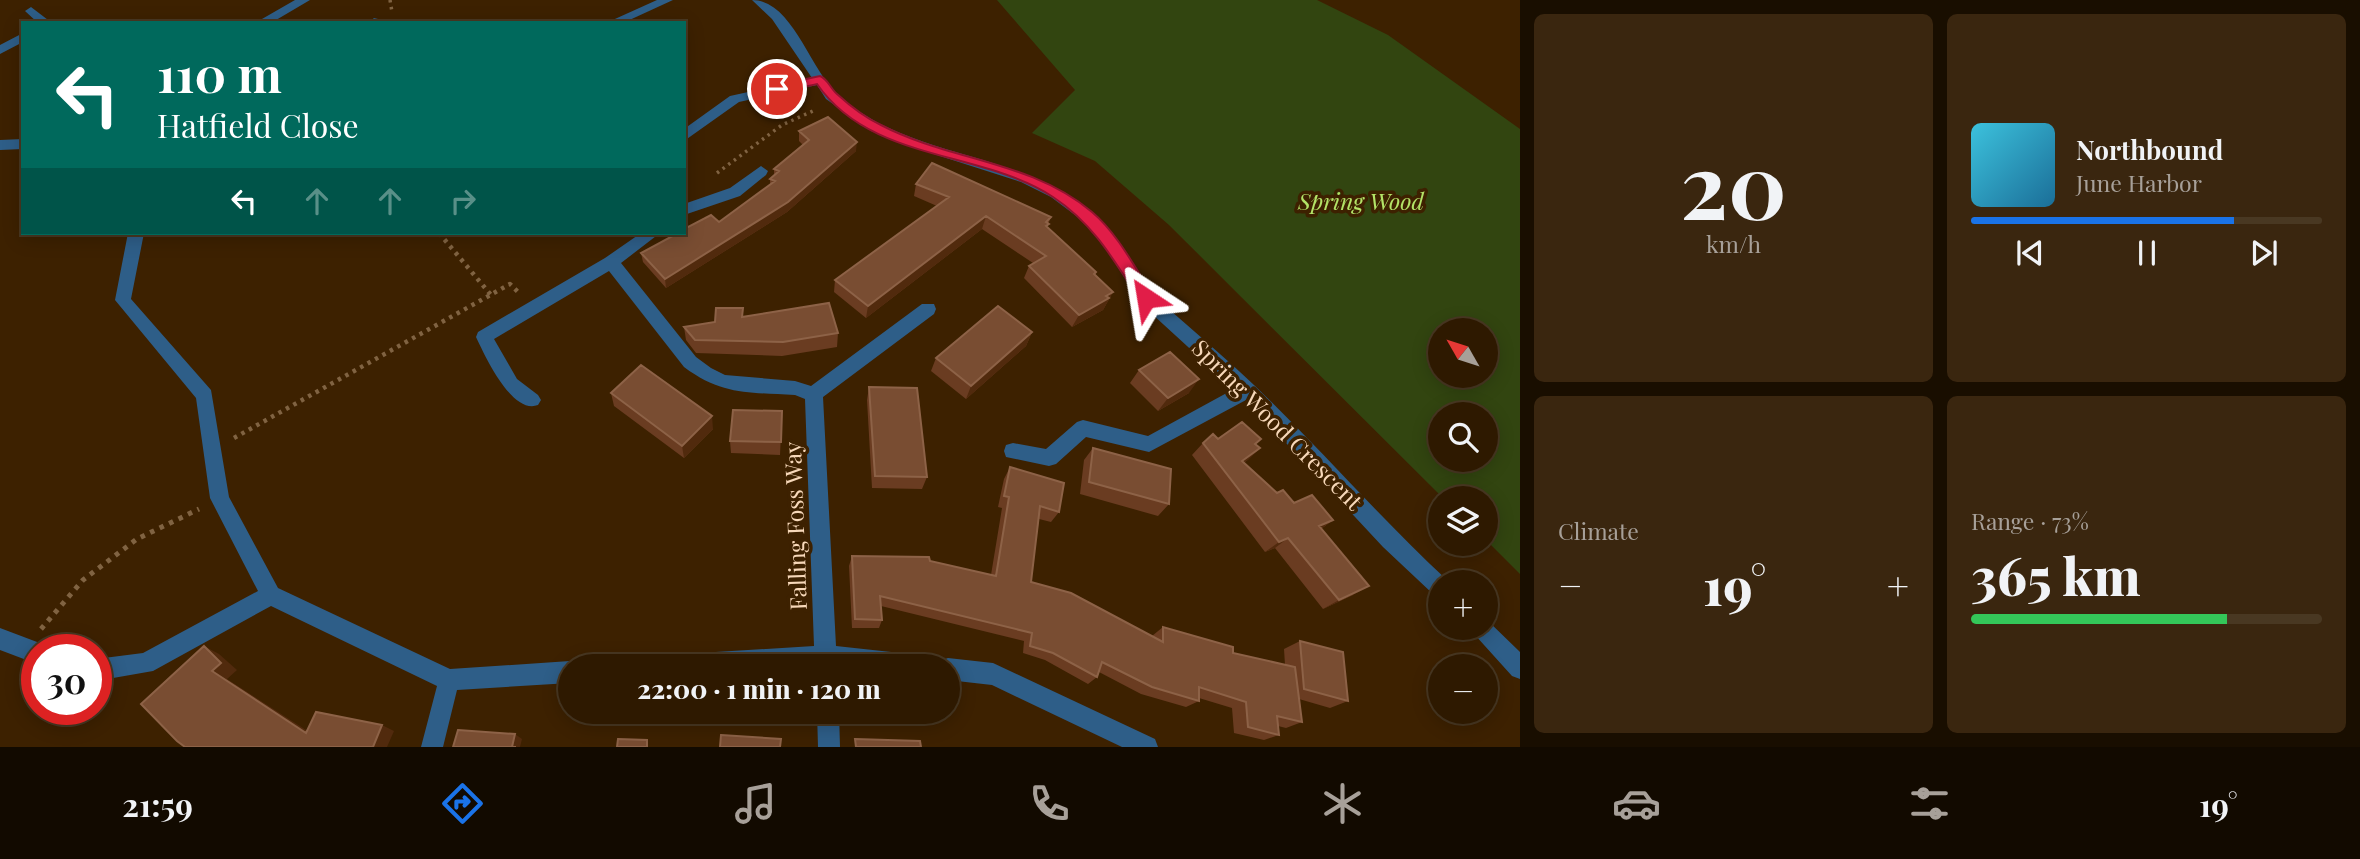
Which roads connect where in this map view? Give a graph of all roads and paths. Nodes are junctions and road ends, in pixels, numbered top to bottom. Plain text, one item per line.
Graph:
1 (304, 0) edge
2 (667, 0) edge
3 (763, 1) edge
4 (30, 11) dead end
5 (44, 21) edge
6 (265, 21) edge
7 (617, 21) edge
8 (21, 38) edge
9 (0, 50) edge
10 (820, 79) junction
11 (836, 100) junction
12 (686, 135) edge
13 (21, 144) edge
14 (0, 145) edge
15 (761, 171) dead end
16 (715, 175) dead end
17 (686, 209) edge
18 (136, 235) edge
19 (441, 235) edge
20 (649, 235) edge
21 (611, 262) junction
22 (491, 295) junction
23 (533, 308) junction
24 (928, 309) dead end
25 (1248, 390) junction
26 (813, 394) junction
27 (532, 400) dead end
28 (213, 450) junction
29 (1013, 451) dead end
30 (220, 498) junction
31 (1428, 576) edge
32 (271, 595) junction
33 (43, 634) edge
34 (0, 639) edge
35 (1493, 640) edge
36 (21, 647) edge
37 (826, 654) edge
38 (112, 668) edge
39 (1520, 668) edge
40 (960, 670) edge
41 (558, 673) edge
42 (449, 680) junction
43 (828, 724) edge
44 (432, 747) edge
45 (829, 747) edge
46 (1147, 747) edge

1 - 6 street
2 - 7 street
3 - 10 street, Spring Wood Crescent
4 - 5 street
8 - 9 street
10 - 11 street, Spring Wood Crescent
10 - 12 street
11 - 16 path
11 - 25 street, Spring Wood Crescent
13 - 14 street
15 - 17 street
18 - 28 street
19 - 22 path
20 - 21 street
21 - 23 street
21 - 26 street
22 - 23 path
22 - 28 path
23 - 27 street
24 - 26 street
25 - 29 street
25 - 31 street, Spring Wood Crescent
26 - 37 street, Falling Foss Way
28 - 30 street
30 - 32 street
30 - 33 path
32 - 38 street
32 - 42 street
34 - 36 street
35 - 39 street
40 - 46 street
41 - 42 street
42 - 44 street
43 - 45 street

